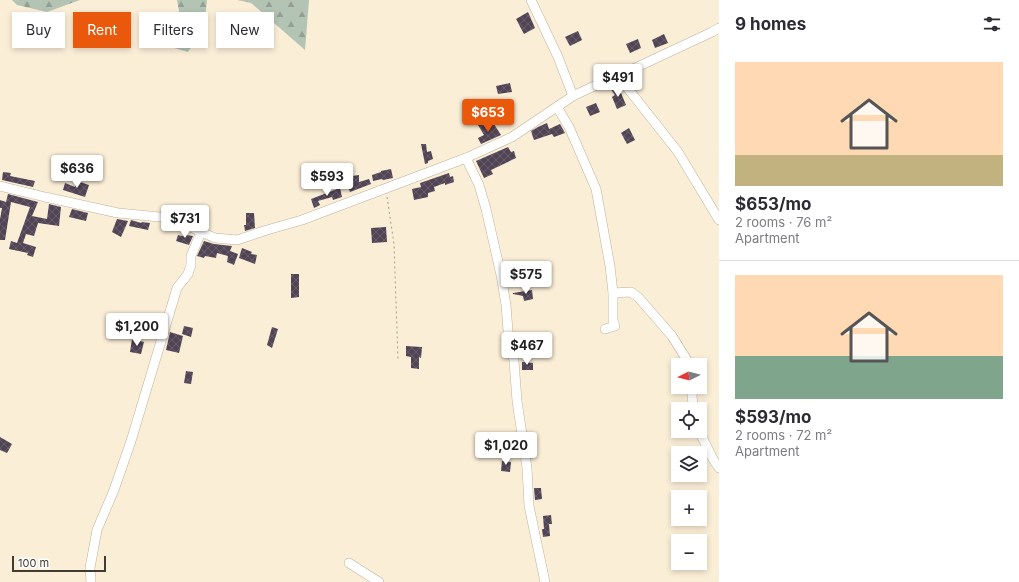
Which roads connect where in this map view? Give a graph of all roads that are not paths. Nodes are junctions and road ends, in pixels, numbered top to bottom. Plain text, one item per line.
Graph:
1 (531, 0) edge
2 (719, 28) edge
3 (618, 76) junction
4 (573, 96) junction
5 (557, 107) junction
6 (466, 158) junction
7 (0, 186) edge
8 (719, 220) edge
9 (201, 232) junction
10 (613, 293) junction
11 (605, 329) dead end
12 (686, 358) edge
13 (702, 438) edge
14 (719, 468) edge
15 (349, 562) dead end
16 (91, 582) edge
17 (379, 582) edge
18 (545, 582) edge

1 - 4 street
2 - 3 street
3 - 4 street
3 - 8 street
4 - 5 street
5 - 6 street
5 - 10 street
6 - 9 street
6 - 18 street
7 - 9 street
9 - 16 street
10 - 11 street
10 - 12 street
13 - 14 street
15 - 17 street

